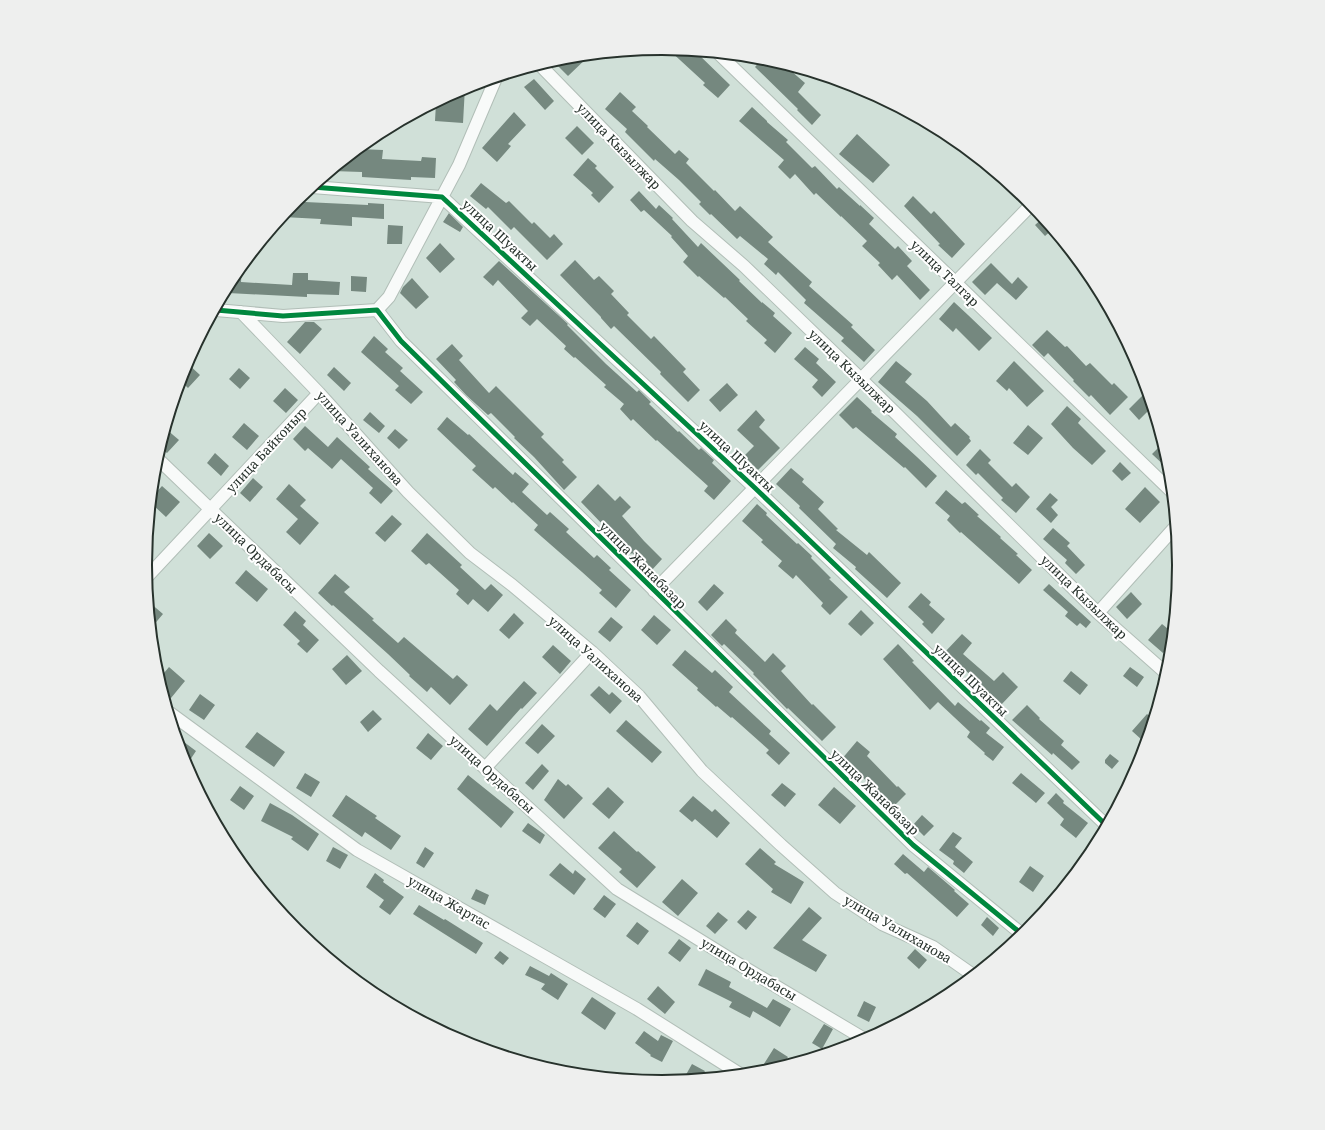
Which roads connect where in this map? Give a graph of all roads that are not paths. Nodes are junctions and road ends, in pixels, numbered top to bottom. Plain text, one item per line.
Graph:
1 (724, 59) edge
2 (545, 69) edge
3 (493, 84) edge
4 (320, 188) edge
5 (442, 197) junction
6 (1027, 209) edge
7 (955, 283) junction
8 (221, 310) edge
9 (377, 310) junction
10 (241, 312) junction
11 (861, 379) junction
12 (319, 393) junction
13 (163, 463) edge
14 (1166, 486) edge
15 (755, 488) junction
16 (210, 509) junction
17 (1171, 532) edge
18 (152, 571) edge
19 (654, 591) junction
20 (1098, 613) junction
21 (592, 652) junction
22 (1162, 669) edge
23 (176, 718) edge
24 (486, 767) junction
25 (1103, 822) edge
26 (1018, 931) edge
27 (969, 973) edge
28 (859, 1036) edge
29 (734, 1070) edge

1 - 7 street, улица Талгар
2 - 11 street, улица Кызылжар
3 - 5 street
4 - 5 street
5 - 9 street
5 - 15 street, улица Шуакты
6 - 7 street
7 - 11 street
7 - 14 street, улица Талгар
8 - 10 street
9 - 10 street
9 - 19 street, улица Жанабазар
10 - 12 street, улица Уалиханова
11 - 15 street
11 - 20 street, улица Кызылжар
12 - 16 street, улица Байконыр
12 - 21 street, улица Уалиханова
13 - 16 street, улица Ордабасы
15 - 19 street
15 - 25 street, улица Шуакты
16 - 18 street, улица Байконыр
16 - 24 street, улица Ордабасы
17 - 20 street
19 - 26 street, улица Жанабазар
20 - 22 street, улица Кызылжар
21 - 24 street
21 - 27 street, улица Уалиханова
23 - 29 street, улица Жартас
24 - 28 street, улица Ордабасы

